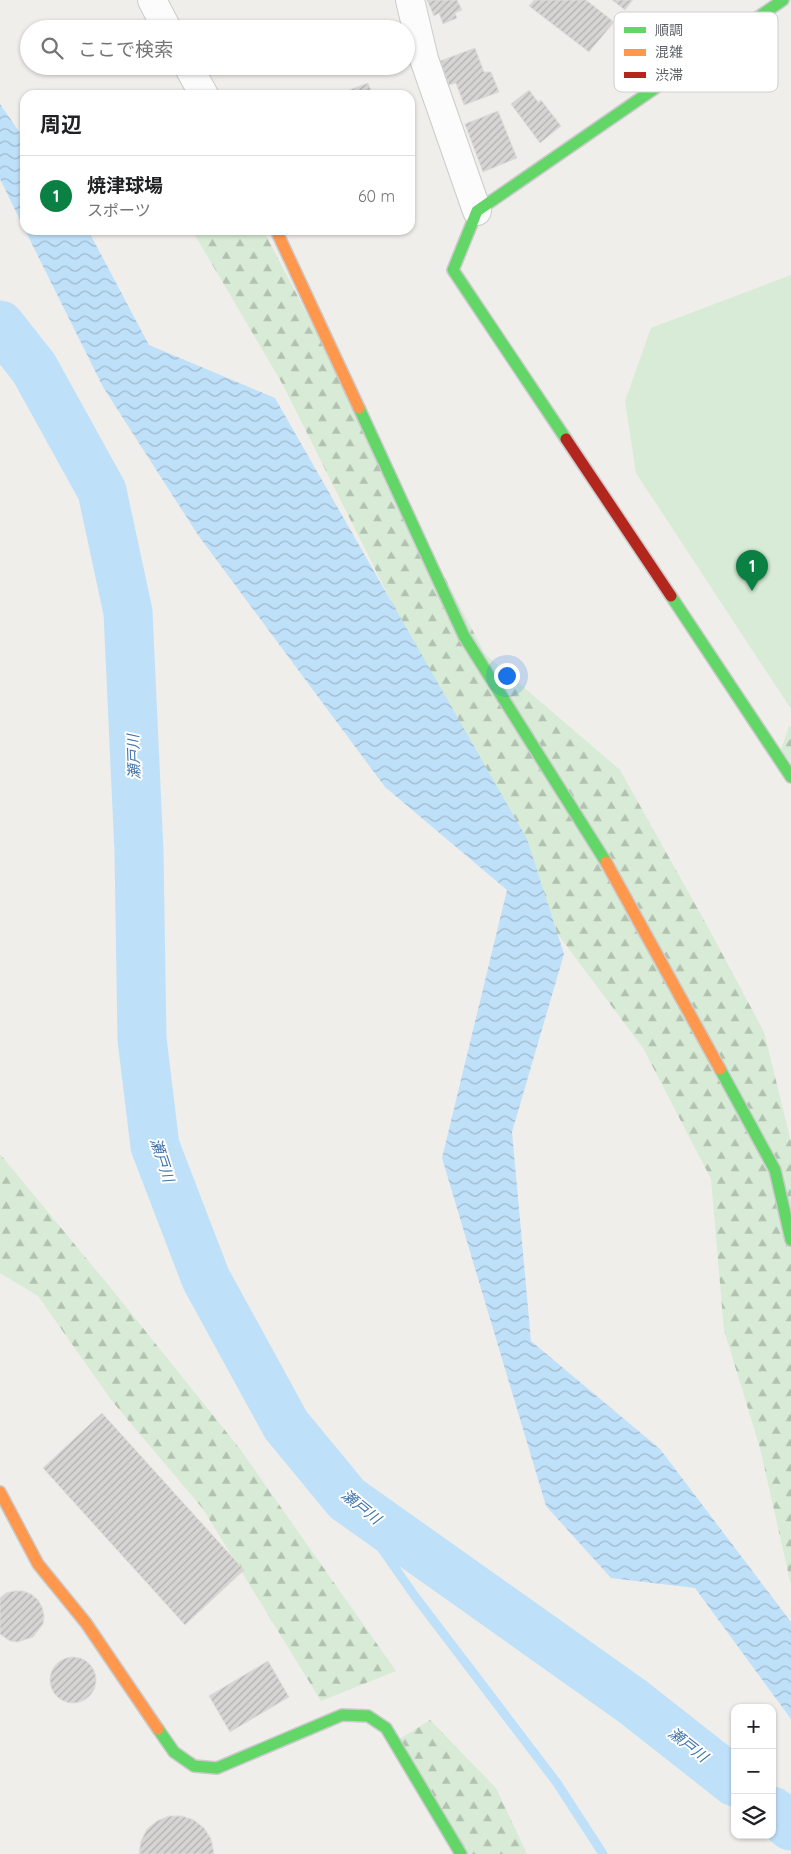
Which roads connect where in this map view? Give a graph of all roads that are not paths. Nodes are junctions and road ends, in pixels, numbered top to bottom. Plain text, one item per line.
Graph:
1 (152, 0) edge
2 (410, 0) edge
3 (783, 0) edge
4 (766, 12) edge
5 (163, 20) edge
6 (415, 20) edge
7 (415, 21) edge
8 (193, 75) edge
9 (201, 90) edge
10 (650, 92) edge
11 (477, 211) junction
12 (278, 235) edge
13 (791, 777) edge
14 (791, 1240) edge
15 (0, 1492) edge
16 (462, 1854) edge

1 - 5 street
2 - 6 street
3 - 4 street
7 - 11 street
8 - 9 street
10 - 11 street
11 - 13 street
12 - 14 street
15 - 16 street

